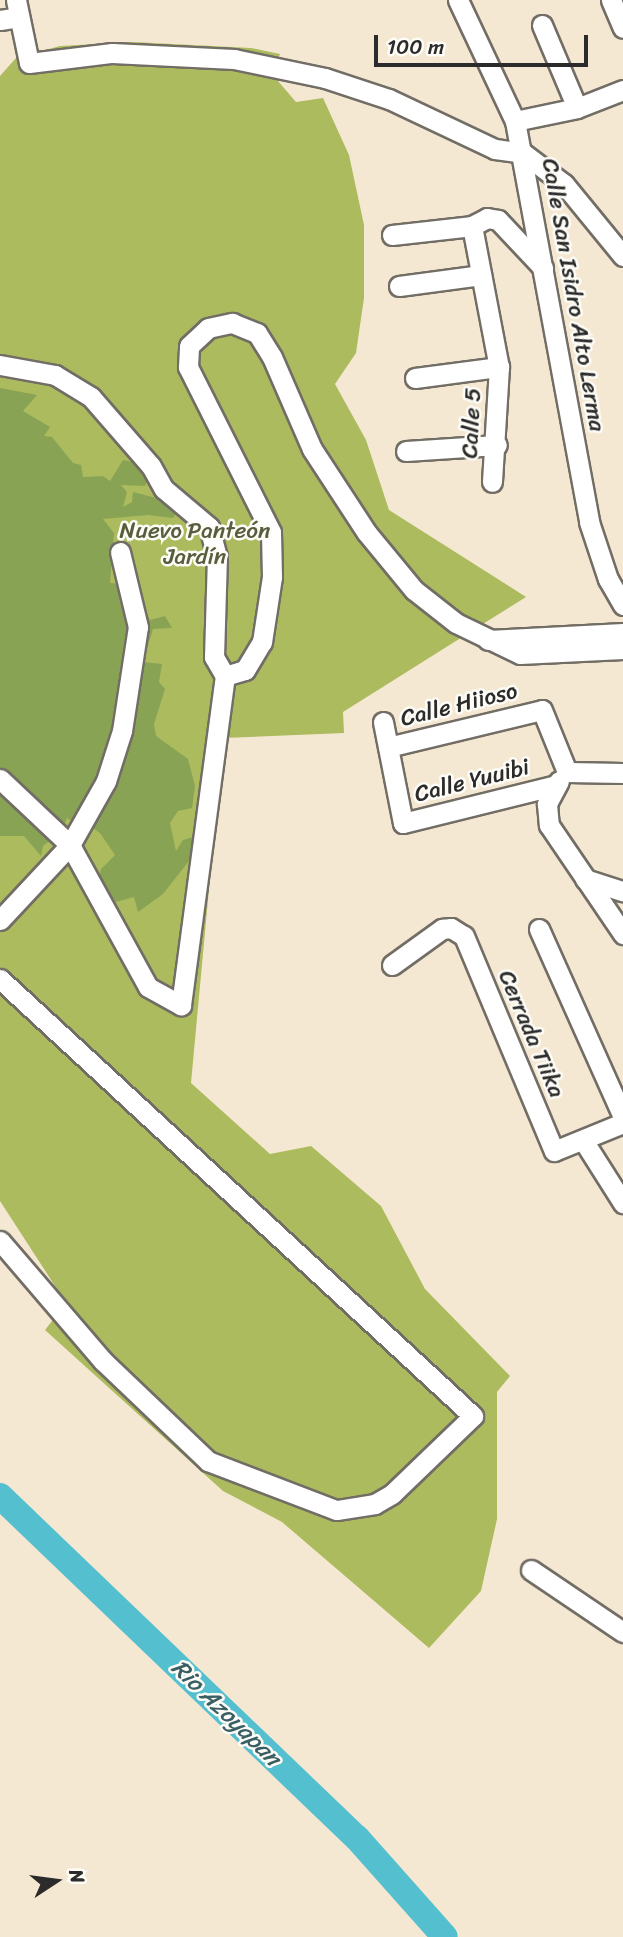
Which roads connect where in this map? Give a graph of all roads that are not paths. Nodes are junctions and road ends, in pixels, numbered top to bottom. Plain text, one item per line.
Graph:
1 (458, 0) edge
2 (611, 0) edge
3 (12, 12) edge
4 (542, 25) dead end
5 (623, 28) edge
6 (623, 90) edge
7 (577, 107) junction
8 (515, 121) junction
9 (523, 153) junction
10 (472, 226) junction
11 (393, 235) dead end
12 (623, 256) edge
13 (544, 269) junction
14 (481, 275) junction
15 (399, 286) dead end
16 (0, 365) edge
17 (499, 367) junction
18 (415, 378) dead end
19 (497, 444) junction
20 (406, 452) dead end
21 (492, 482) dead end
22 (120, 552) dead end
23 (623, 605) edge
24 (623, 633) edge
25 (487, 640) junction
26 (623, 649) edge
27 (225, 676) junction
28 (383, 722) dead end
29 (388, 747) junction
30 (623, 773) edge
31 (0, 779) edge
32 (560, 779) junction
33 (70, 845) junction
34 (585, 879) junction
35 (623, 891) edge
36 (0, 920) edge
37 (539, 929) dead end
38 (623, 934) edge
39 (392, 965) dead end
40 (0, 979) edge
41 (623, 1117) edge
42 (623, 1123) edge
43 (583, 1140) junction
44 (623, 1203) edge
45 (0, 1241) edge
46 (531, 1570) dead end
47 (623, 1632) edge

1 - 8 street, Calle San Isidro Alto Lerma
2 - 5 street
3 - 9 street
4 - 7 street
6 - 7 street
7 - 8 street
8 - 9 street, Calle San Isidro Alto Lerma
9 - 12 street
9 - 13 street, Calle San Isidro Alto Lerma
10 - 11 street
10 - 13 street
10 - 14 street, Calle 5
13 - 23 street, Calle San Isidro Alto Lerma
14 - 15 street
14 - 17 street, Calle 5
16 - 27 street
17 - 18 street
17 - 19 street, Calle 5
19 - 20 street
19 - 21 street, Calle 5
22 - 33 street
24 - 25 street
25 - 26 street
25 - 27 street
27 - 33 street
28 - 29 street
29 - 32 street, Calle Hiioso
29 - 32 street, Calle Yuuibi
30 - 32 street, Calle Yuuibi
31 - 33 street
32 - 34 street
33 - 36 street
34 - 35 street
34 - 38 street
37 - 41 street
39 - 43 street, Cerrada Tiika
40 - 45 street
42 - 43 street
43 - 44 street
46 - 47 street

